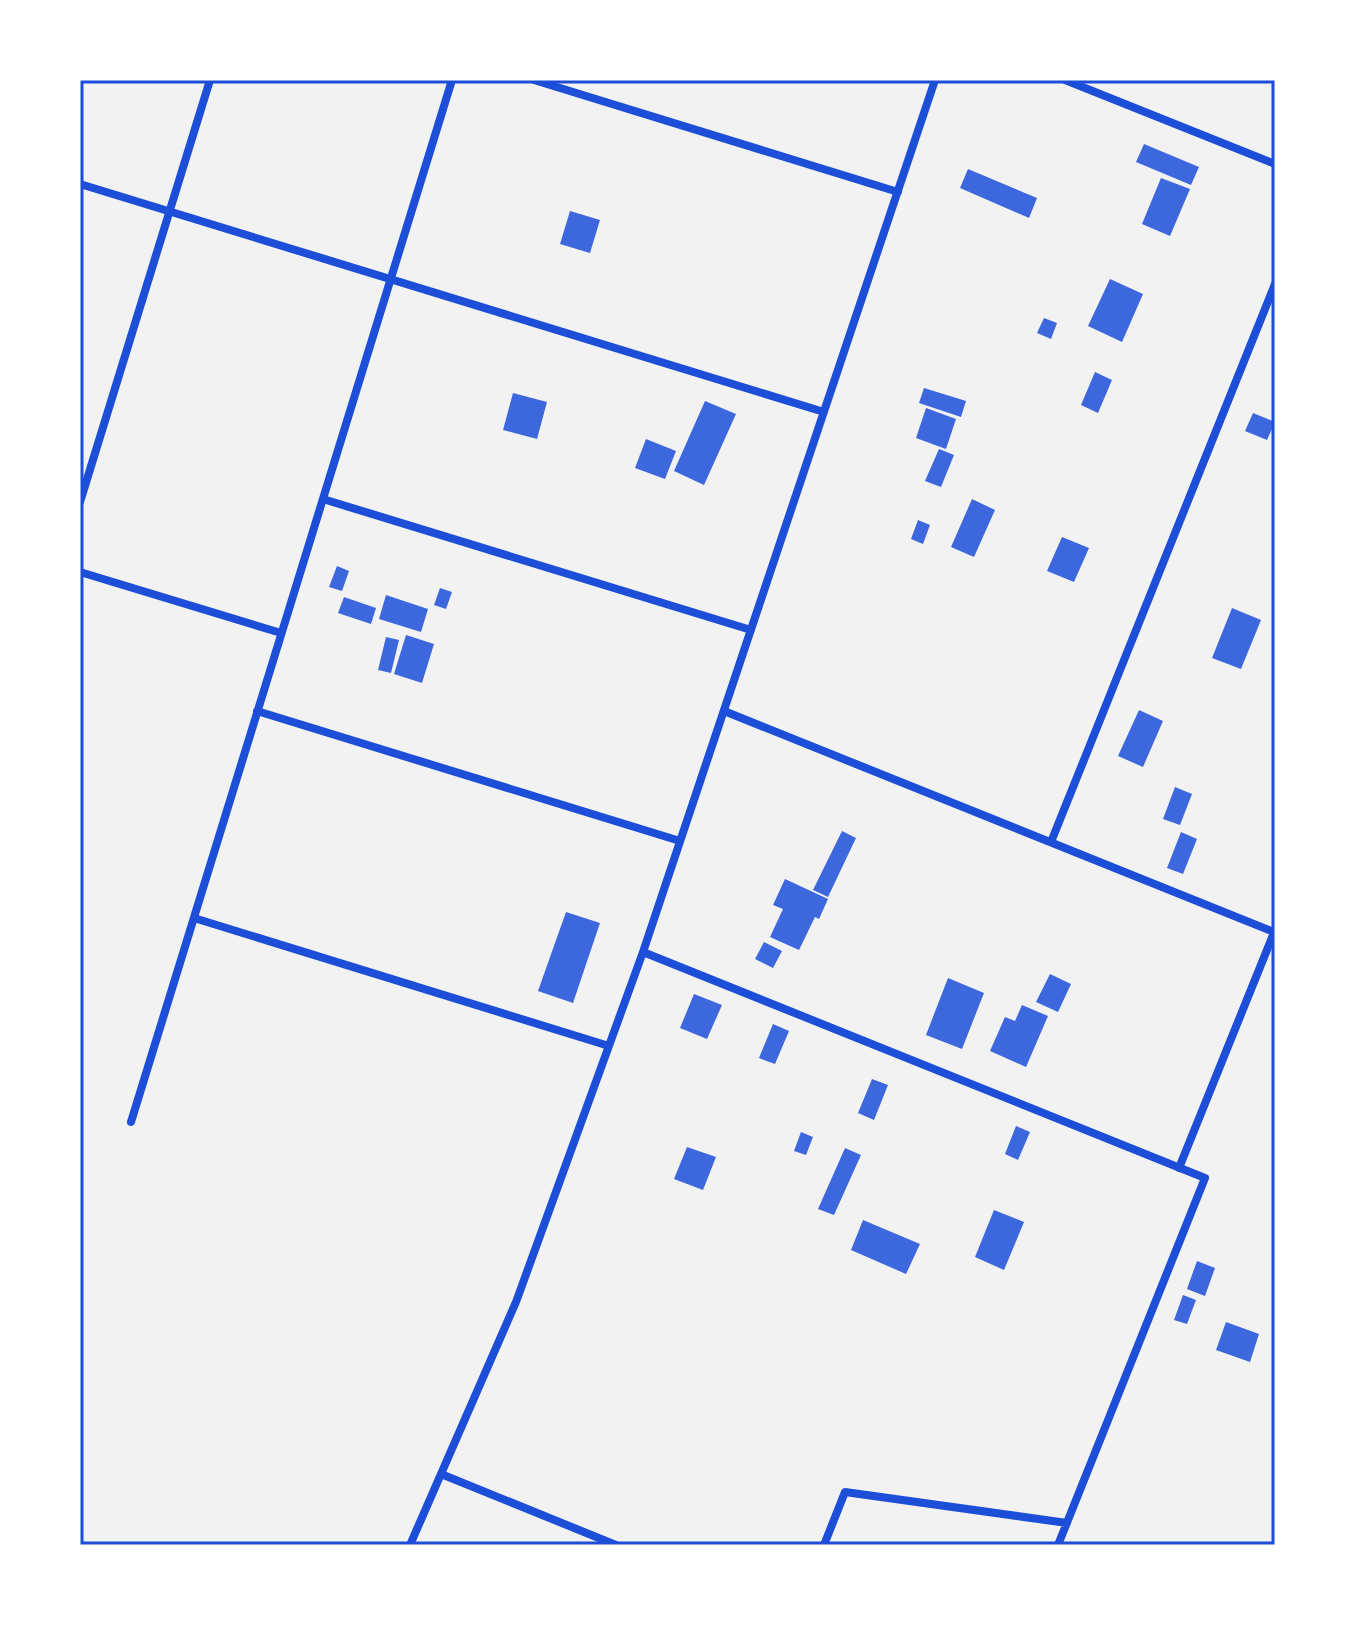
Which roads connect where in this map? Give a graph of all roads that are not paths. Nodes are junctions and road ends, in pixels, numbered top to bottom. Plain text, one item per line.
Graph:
1 (210, 80) edge
2 (452, 80) edge
3 (534, 80) edge
4 (935, 80) edge
5 (1065, 80) edge
6 (1275, 151) edge
7 (1273, 163) edge
8 (80, 184) edge
9 (898, 192) junction
10 (170, 212) junction
11 (391, 279) junction
12 (1275, 284) edge
13 (824, 412) junction
14 (323, 499) junction
15 (80, 502) edge
16 (80, 572) edge
17 (751, 630) junction
18 (281, 633) junction
19 (257, 711) junction
20 (724, 711) junction
21 (680, 841) junction
22 (1051, 842) junction
23 (194, 918) junction
24 (1274, 931) edge
25 (643, 952) junction
26 (609, 1046) junction
27 (131, 1122) dead end
28 (1179, 1168) junction
29 (441, 1474) junction
30 (1067, 1523) junction
31 (410, 1545) edge
32 (616, 1545) edge
33 (824, 1545) edge
34 (1058, 1545) edge

1 - 10 street
2 - 11 street
3 - 9 street
4 - 9 street
5 - 7 street
6 - 7 street
8 - 10 street
9 - 13 street
10 - 11 street
10 - 15 street
11 - 13 street
11 - 14 street
12 - 22 street
13 - 17 street
14 - 17 street
14 - 18 street
16 - 18 street
17 - 20 street
18 - 19 street
19 - 21 street
19 - 23 street
20 - 21 street
20 - 22 street
21 - 25 street
22 - 24 street
23 - 26 street
23 - 27 street
24 - 28 street
25 - 26 street
25 - 28 street
26 - 29 street
28 - 30 street
29 - 31 street
29 - 32 street
30 - 33 street
30 - 34 street

